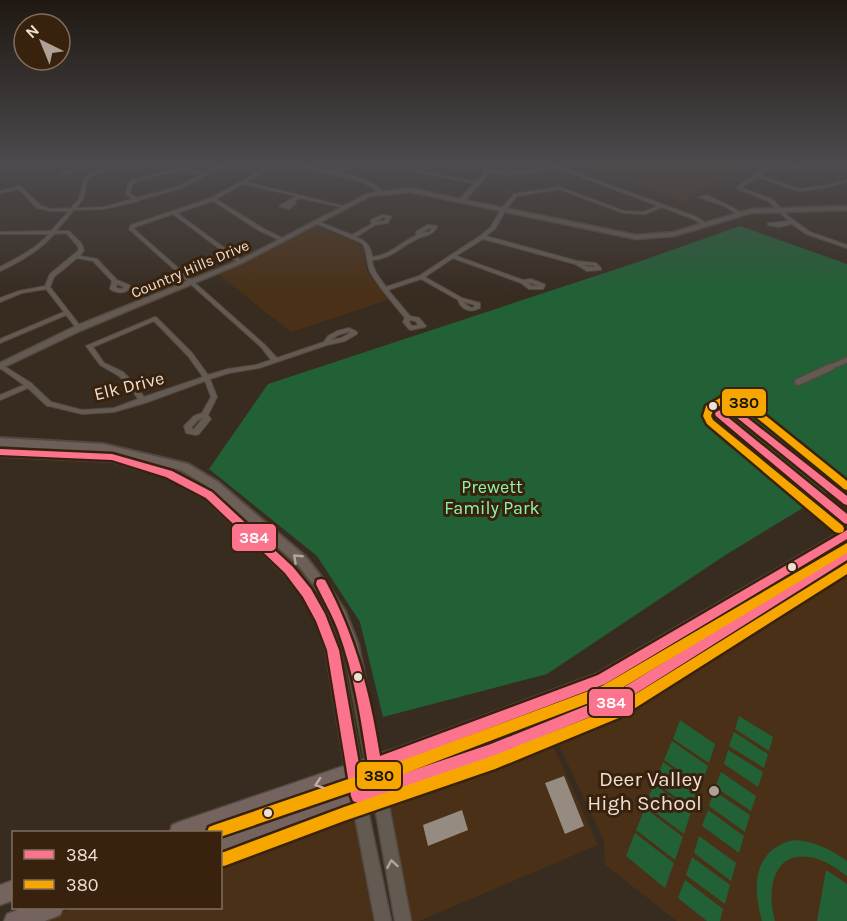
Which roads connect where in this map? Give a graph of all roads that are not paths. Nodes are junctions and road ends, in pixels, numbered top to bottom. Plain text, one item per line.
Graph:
1 (72, 209) edge
2 (185, 209) edge
3 (229, 209) edge
4 (342, 209) edge
5 (499, 209) edge
6 (615, 209) edge
7 (655, 209) edge
8 (669, 209) edge
9 (731, 209) edge
10 (814, 209) edge
11 (503, 210) junction
12 (779, 210) junction
13 (174, 213) junction
14 (739, 213) junction
15 (792, 222) junction
16 (317, 223) junction
17 (784, 223) dead end
18 (374, 224) dead end
19 (705, 224) junction
20 (54, 231) junction
21 (0, 232) edge
22 (421, 235) dead end
23 (352, 237) junction
24 (482, 237) junction
25 (282, 240) junction
26 (847, 247) edge
27 (77, 257) junction
28 (454, 257) junction
29 (370, 259) junction
30 (240, 262) junction
31 (577, 263) dead end
32 (2, 267) edge
33 (421, 277) junction
34 (115, 281) dead end
35 (523, 282) dead end
36 (191, 283) junction
37 (47, 287) junction
38 (385, 289) junction
39 (460, 299) dead end
40 (0, 300) edge
41 (67, 313) junction
42 (408, 318) dead end
43 (79, 328) junction
44 (0, 341) edge
45 (326, 343) dead end
46 (275, 360) junction
47 (847, 360) edge
48 (0, 366) edge
49 (208, 378) junction
50 (798, 382) dead end
51 (29, 385) junction
52 (3, 397) edge
53 (143, 401) junction
54 (0, 405) edge
55 (205, 415) dead end
56 (0, 442) edge
57 (0, 452) edge
58 (847, 534) edge
59 (847, 554) edge
60 (375, 765) junction
61 (354, 772) junction
62 (379, 790) junction
63 (358, 796) junction
64 (182, 831) edge
65 (222, 847) edge
66 (51, 909) edge
67 (14, 921) edge
68 (383, 921) edge
69 (403, 921) edge

1 - 20 street
2 - 13 street
3 - 25 street
4 - 16 street, Country Hills Drive
5 - 11 street, Country Hills Drive
6 - 7 street
8 - 19 street
9 - 14 street
10 - 12 street, Country Hills Drive
11 - 19 street, Country Hills Drive
11 - 24 street
12 - 14 street, Country Hills Drive
12 - 15 street
13 - 30 street
13 - 36 street
14 - 19 street, Country Hills Drive
15 - 17 street
15 - 26 street
16 - 23 street
16 - 25 street, Country Hills Drive
18 - 23 street
20 - 21 street
20 - 27 street
20 - 32 street
22 - 29 street
23 - 29 street
24 - 28 street
24 - 31 street
25 - 30 street, Country Hills Drive
27 - 34 street
27 - 37 street
28 - 33 street
28 - 35 street
29 - 38 street
30 - 36 street, Country Hills Drive
33 - 38 street
33 - 39 street
36 - 43 street, Country Hills Drive
36 - 46 street
37 - 40 street
37 - 41 street
38 - 42 street
41 - 43 street
41 - 44 street
43 - 48 street, Country Hills Drive
45 - 46 street, Elk Drive
46 - 49 street, Elk Drive
47 - 50 street
48 - 51 street, Elk Drive
49 - 53 street, Elk Drive
49 - 53 street
49 - 55 street
51 - 52 street
51 - 53 street, Elk Drive
52 - 54 street
60 -> 56 main road
57 - 61 main road
58 - 60 main road
59 - 62 main road
60 - 61 main road
60 - 62 main road
61 - 63 main road
61 -> 64 main road
62 - 63 main road
69 -> 62 street
63 - 65 main road
63 - 68 street
66 - 67 main road

